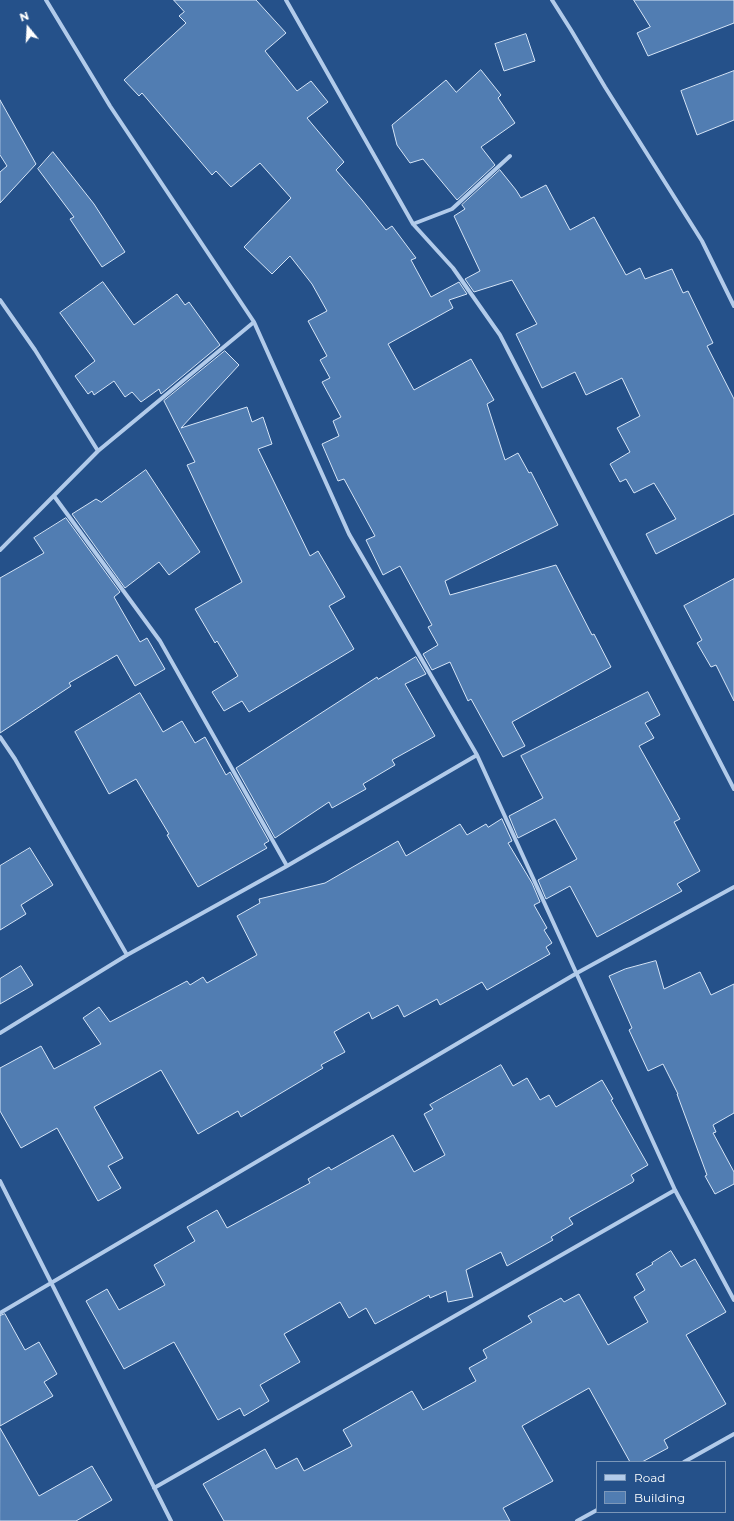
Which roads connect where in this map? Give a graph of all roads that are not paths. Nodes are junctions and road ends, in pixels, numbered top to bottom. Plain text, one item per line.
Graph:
1 (46, 0) edge
2 (286, 0) edge
3 (552, 0) edge
4 (510, 156) dead end
5 (414, 224) junction
6 (0, 300) edge
7 (734, 306) edge
8 (254, 322) junction
9 (98, 451) junction
10 (54, 496) junction
11 (0, 550) edge
12 (0, 737) edge
13 (477, 755) junction
14 (734, 789) edge
15 (287, 866) junction
16 (734, 887) edge
17 (128, 956) junction
18 (577, 973) junction
19 (0, 1033) edge
20 (0, 1181) edge
21 (675, 1190) junction
22 (50, 1283) junction
23 (734, 1300) edge
24 (0, 1313) edge
25 (734, 1434) edge
26 (686, 1461) edge
27 (154, 1488) junction
28 (596, 1511) edge
29 (171, 1521) edge
30 (577, 1521) edge

1 - 8 street
2 - 5 street
3 - 7 street
4 - 5 street
5 - 14 street
6 - 9 street
8 - 9 street
8 - 13 street
9 - 10 street
10 - 11 street
10 - 15 street
12 - 17 street
13 - 15 street
13 - 18 street
15 - 17 street
16 - 18 street
17 - 19 street
18 - 21 street
18 - 22 street
20 - 22 street
21 - 23 street
21 - 27 street
22 - 24 street
22 - 27 street
25 - 26 street
27 - 29 street
28 - 30 street

